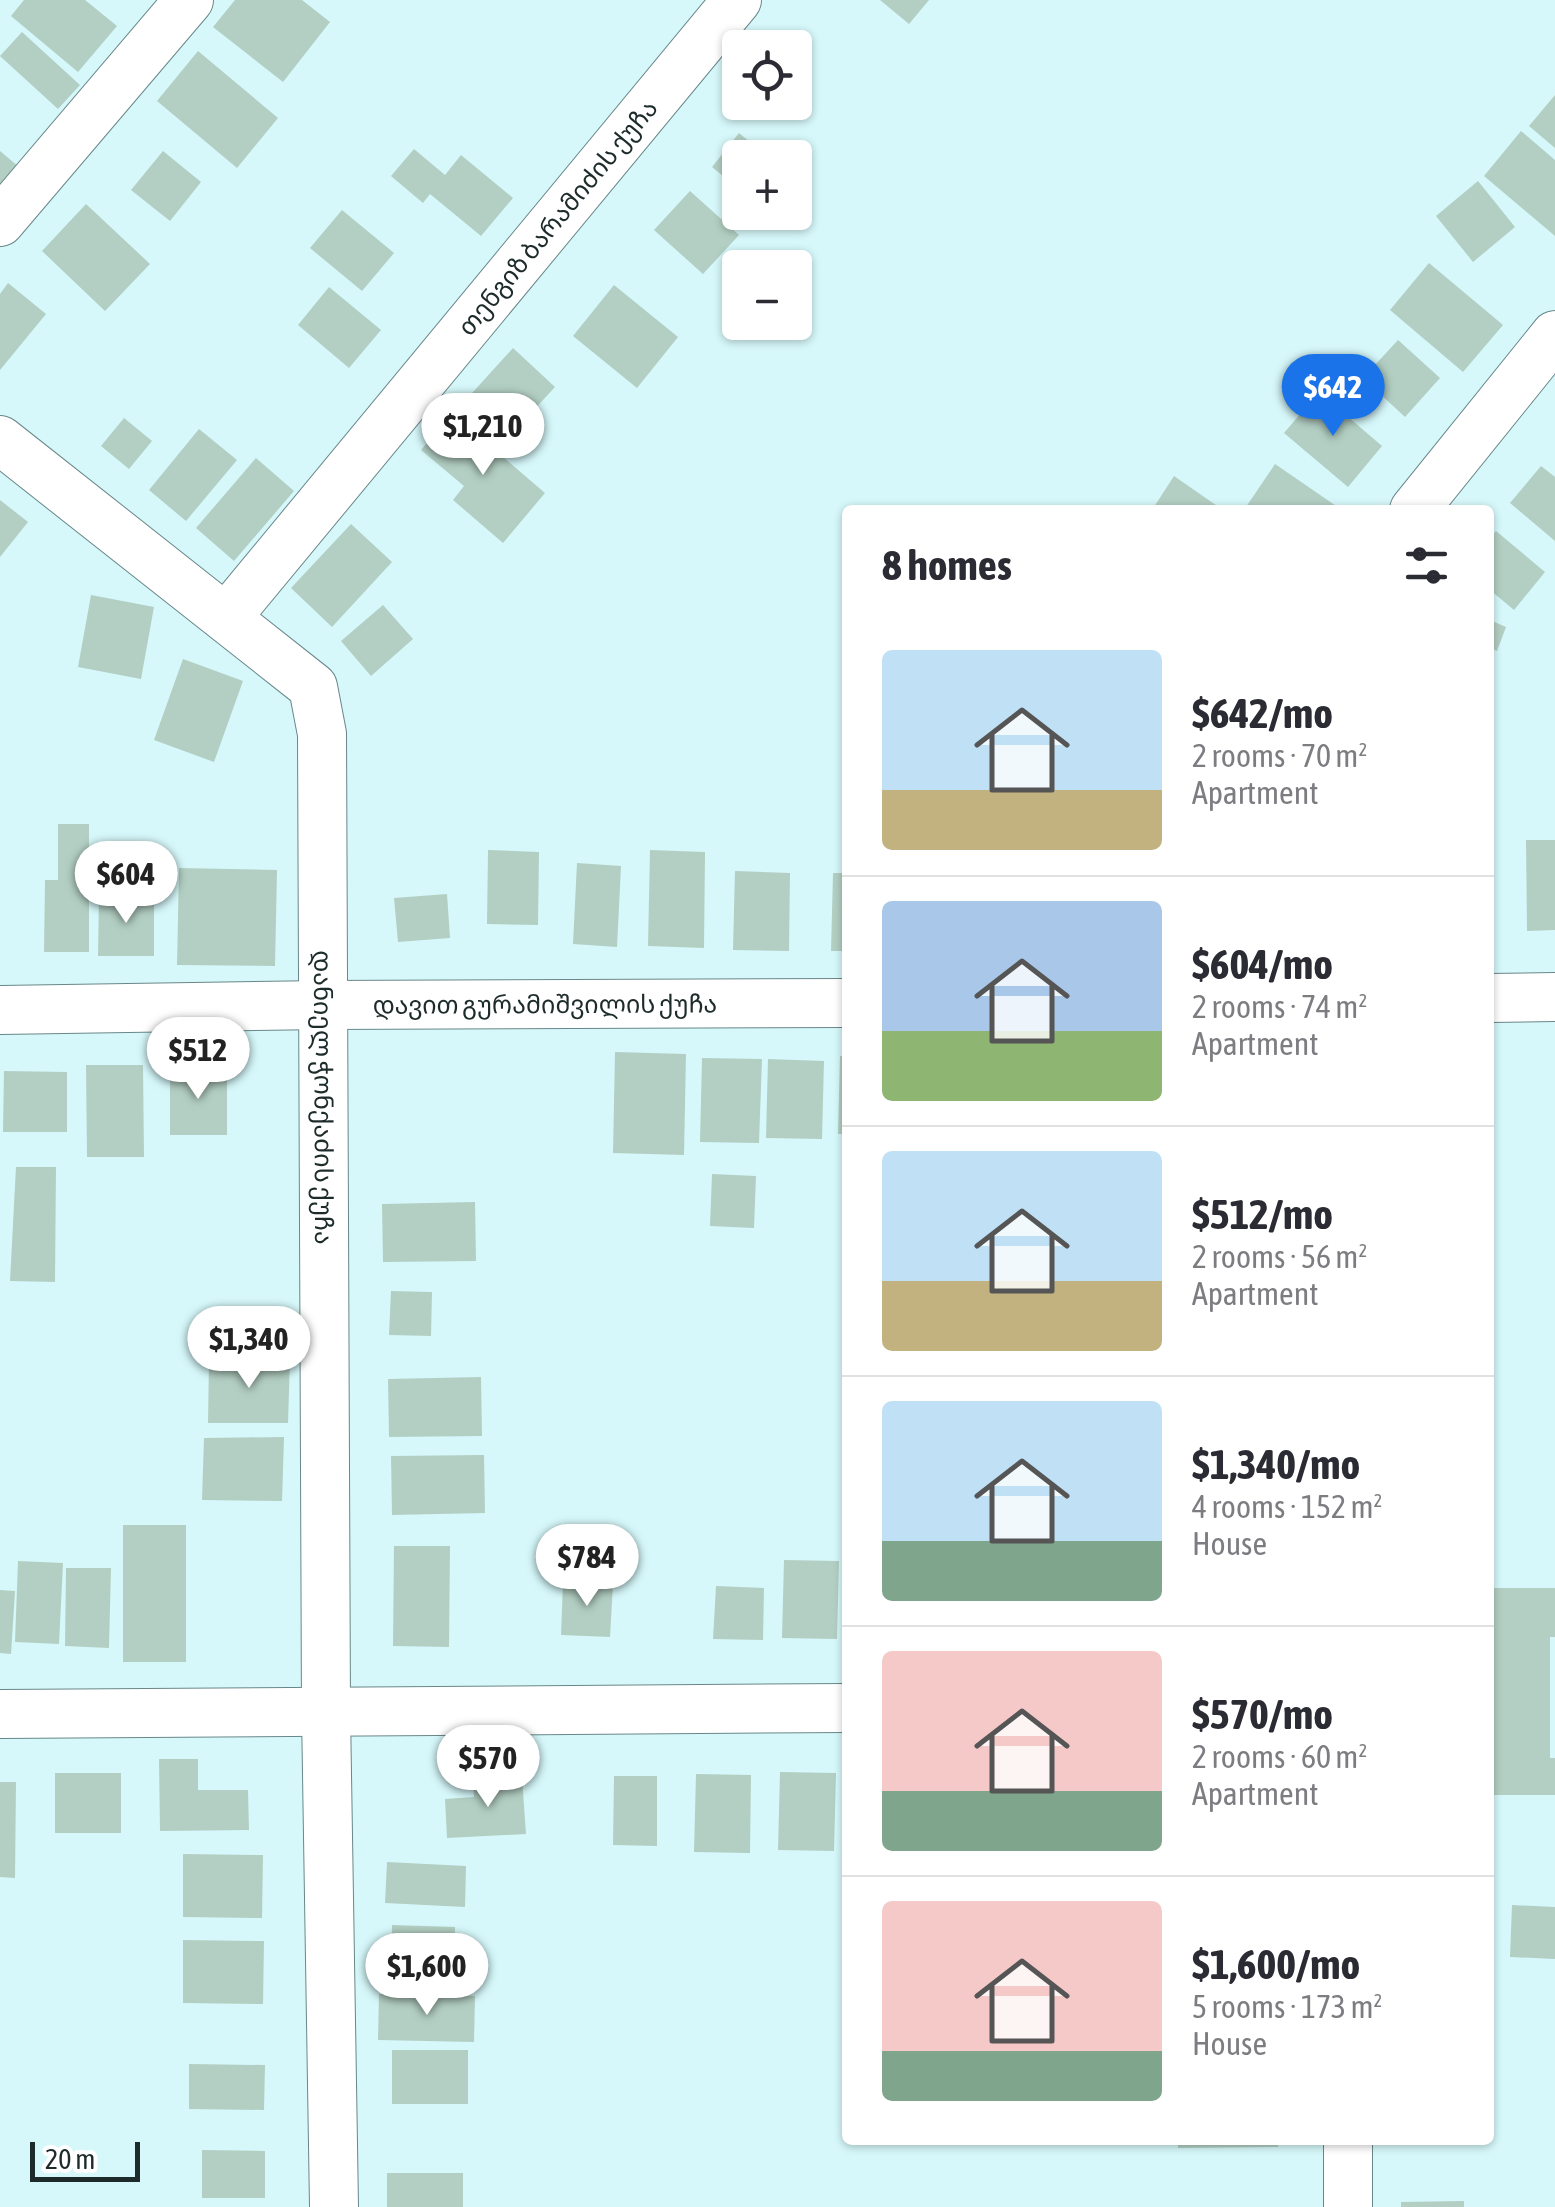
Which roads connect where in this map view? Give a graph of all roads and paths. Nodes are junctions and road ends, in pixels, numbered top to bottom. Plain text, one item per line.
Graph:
1 (189, 0) edge
2 (737, 0) edge
3 (0, 222) edge
4 (1555, 335) edge
5 (0, 440) edge
6 (1418, 505) edge
7 (226, 618) junction
8 (1555, 997) edge
9 (1494, 998) edge
10 (842, 1002) edge
11 (324, 1005) junction
12 (0, 1010) edge
13 (842, 1708) edge
14 (326, 1712) junction
15 (0, 1714) edge
16 (1348, 2145) edge
17 (334, 2207) edge
18 (1348, 2207) edge

1 - 3 street
2 - 7 street, თენგიზ ბარამიძის ქუჩა
4 - 6 street
5 - 7 street, დანიელ ჭონქაძის ქუჩა
7 - 11 street, დანიელ ჭონქაძის ქუჩა
8 - 9 street
10 - 11 street, დავით გურამიშვილის ქუჩა
11 - 12 street, დავით გურამიშვილის ქუჩა
11 - 14 street, დანიელ ჭონქაძის ქუჩა
13 - 14 street
14 - 15 street
14 - 17 street, დანიელ ჭონქაძის ქუჩა
16 - 18 street

